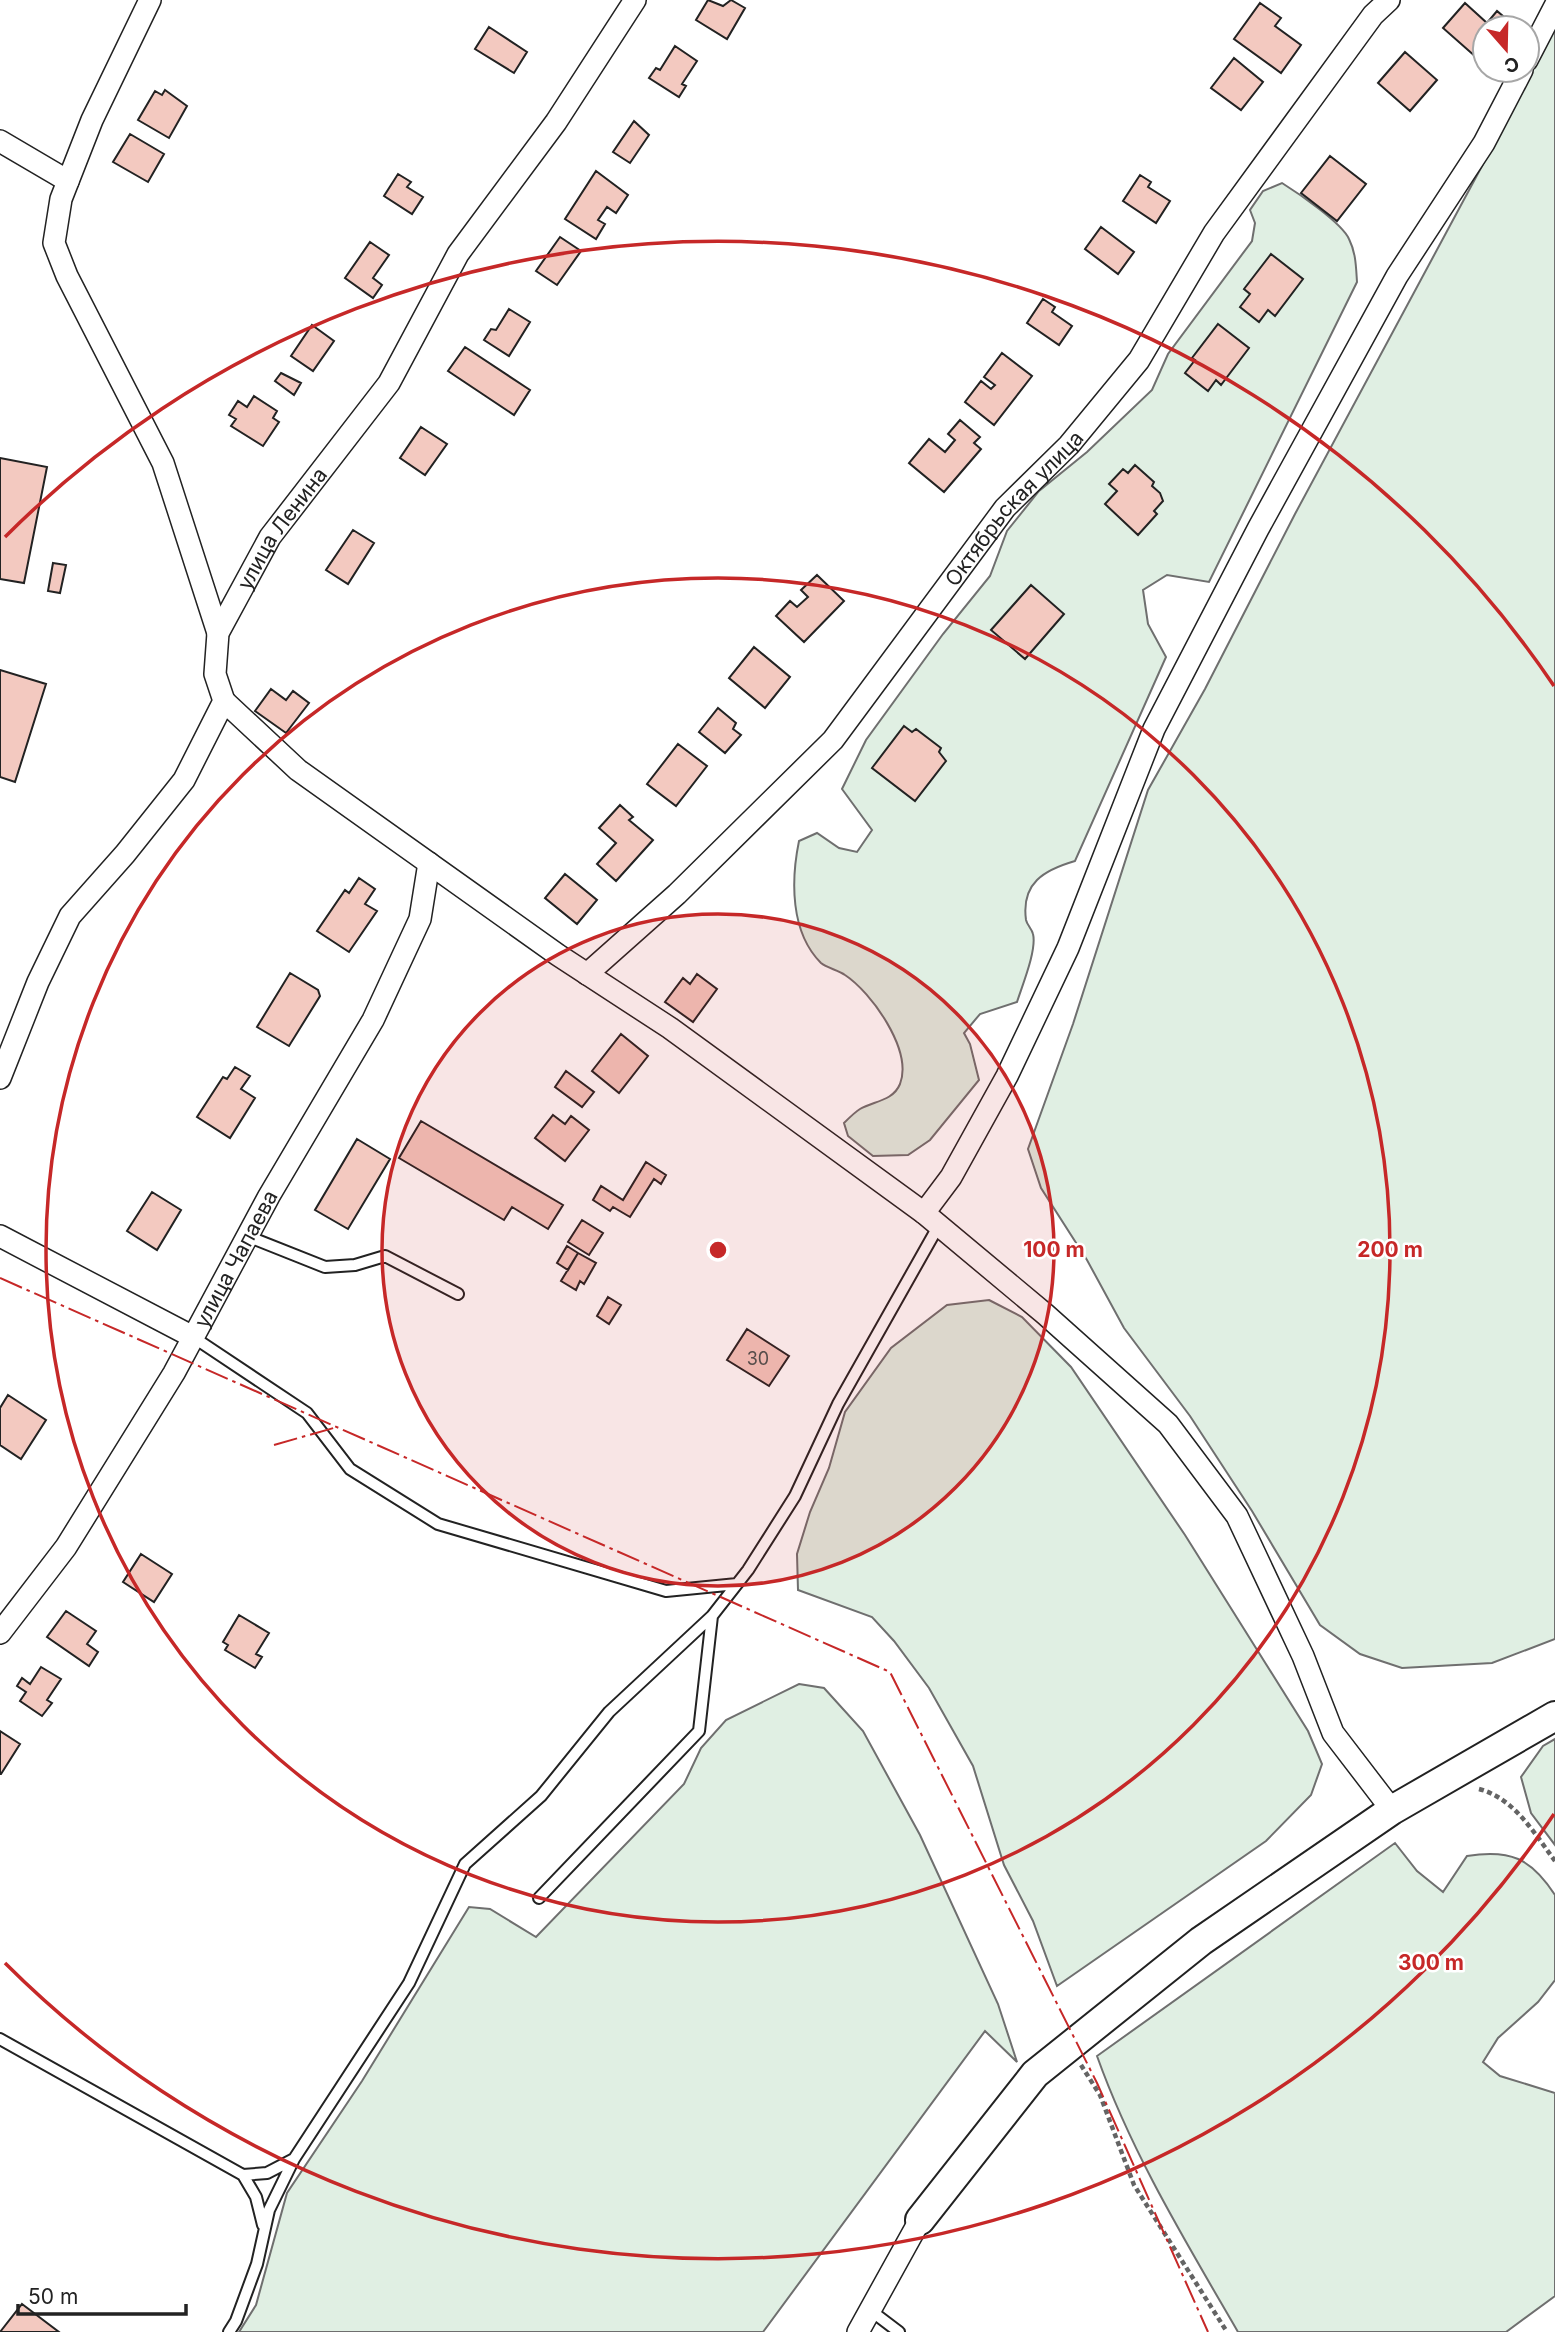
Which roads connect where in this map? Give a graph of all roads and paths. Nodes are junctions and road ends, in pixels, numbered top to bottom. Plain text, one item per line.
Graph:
1 (150, 0) edge
2 (635, 0) edge
3 (1389, 0) edge
4 (1555, 6) edge
5 (1541, 33) edge
6 (1515, 84) edge
7 (0, 141) edge
8 (68, 181) junction
9 (218, 633) junction
10 (224, 701) junction
11 (429, 863) junction
12 (587, 974) junction
13 (0, 1078) edge
14 (931, 1219) junction
15 (0, 1236) edge
16 (247, 1236) junction
17 (458, 1294) dead end
18 (193, 1337) junction
19 (737, 1584) junction
20 (712, 1616) junction
21 (0, 1633) edge
22 (1555, 1716) edge
23 (1444, 1780) junction
24 (1392, 1810) junction
25 (1555, 1861) edge
26 (539, 1898) dead end
27 (0, 2039) edge
28 (1069, 2047) junction
29 (294, 2159) junction
30 (243, 2175) junction
31 (920, 2220) joint
32 (264, 2230) junction
33 (870, 2310) junction
34 (229, 2332) edge
35 (858, 2332) edge
36 (899, 2332) edge
37 (1227, 2332) edge

1 - 8 street
2 - 9 street, улица Ленина
3 - 12 street, Октябрьская улица
4 - 5 street
6 - 14 street
7 - 8 street
8 - 9 street
9 - 10 street, улица Ленина
10 - 11 street
10 - 13 street
11 - 12 street
11 - 16 street, улица Чапаева
12 - 14 street
14 - 19 lane
14 - 24 street
15 - 18 street
16 - 17 lane
16 - 18 street, улица Чапаева
18 - 19 lane
18 - 21 street, улица Чапаева
19 - 20 lane
20 - 26 lane
20 - 29 lane
22 - 23 street
23 - 24 street
23 - 25 path
24 - 28 street
27 - 30 lane
28 - 31 street
28 - 37 path
29 - 30 lane
29 - 32 lane
30 - 32 lane
31 - 33 street
32 - 34 lane
33 - 35 street
33 - 36 lane

